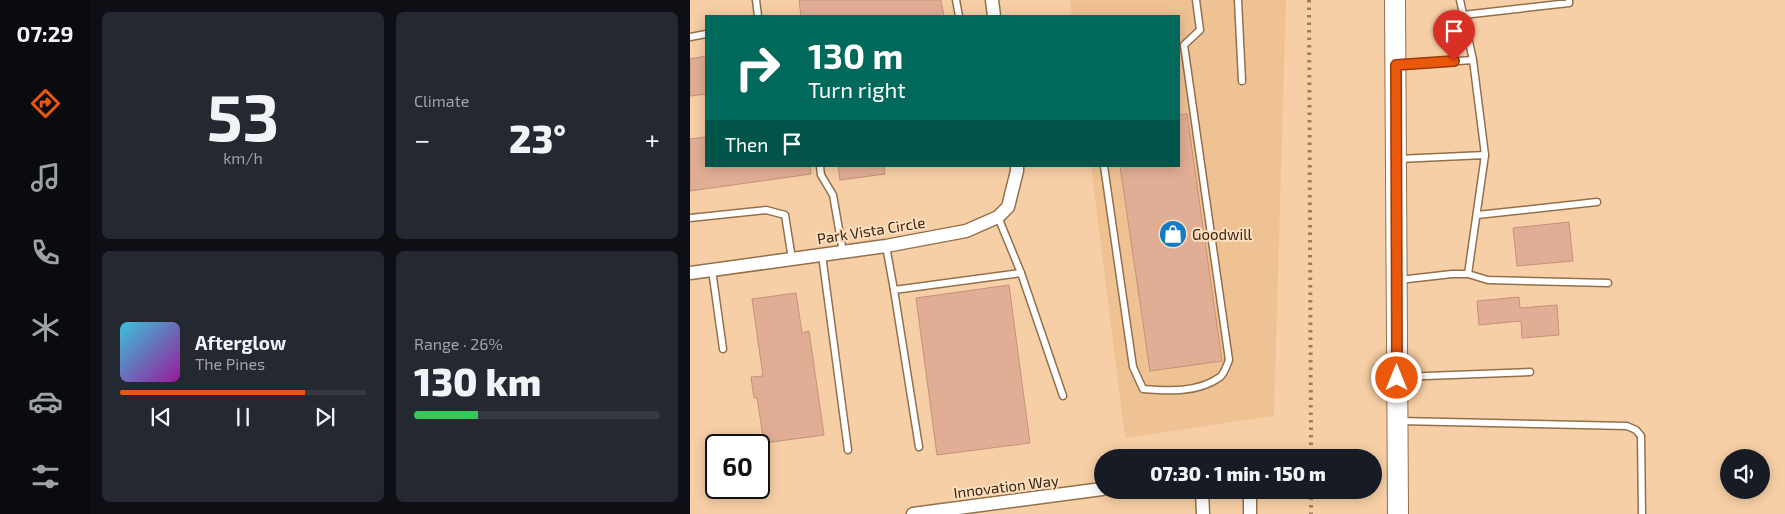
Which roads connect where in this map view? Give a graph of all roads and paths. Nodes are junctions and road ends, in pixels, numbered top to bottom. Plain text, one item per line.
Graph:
1 (756, 0) edge
2 (956, 0) edge
3 (992, 0) edge
4 (1196, 0) edge
5 (1238, 0) edge
6 (1395, 0) edge
7 (1460, 0) edge
8 (1569, 0) edge
9 (758, 15) edge
10 (959, 15) edge
11 (994, 15) edge
12 (1463, 15) junction
13 (705, 34) edge
14 (690, 37) edge
15 (1182, 45) edge
16 (1473, 60) junction
17 (1396, 65) junction
18 (1242, 81) dead end
19 (1485, 155) junction
20 (1396, 159) junction
21 (820, 167) edge
22 (1017, 167) edge
23 (1104, 167) edge
24 (1597, 202) dead end
25 (1477, 216) junction
26 (998, 217) junction
27 (690, 218) edge
28 (886, 246) junction
29 (843, 252) junction
30 (822, 255) junction
31 (792, 259) junction
32 (712, 270) junction
33 (690, 273) edge
34 (1021, 273) junction
35 (1468, 274) junction
36 (1397, 280) junction
37 (1608, 283) dead end
38 (894, 290) junction
39 (723, 349) dead end
40 (1530, 372) dead end
41 (1397, 378) junction
42 (1063, 396) dead end
43 (1398, 421) junction
44 (919, 447) dead end
45 (848, 450) dead end
46 (1094, 490) edge
47 (1202, 499) edge
48 (1250, 499) edge
49 (913, 514) edge
50 (1203, 514) edge
51 (1250, 514) edge
52 (1398, 514) edge
53 (1642, 514) edge

1 - 9 lane
2 - 10 lane
3 - 11 street
4 - 15 lane
5 - 18 lane
6 - 17 main road
7 - 12 lane
8 - 12 lane
12 - 16 lane
13 - 14 lane
15 - 23 lane
16 - 17 lane
16 - 19 lane
17 - 20 main road
19 - 20 lane
19 - 25 lane
20 - 36 main road
21 - 29 lane
22 - 26 street
24 - 25 lane
25 - 35 lane
26 - 28 street, Park Vista Circle
26 - 34 lane
27 - 31 lane
28 - 29 street, Park Vista Circle
28 - 38 lane
29 - 30 street, Park Vista Circle
30 - 31 street, Park Vista Circle
30 - 45 lane
31 - 32 street, Park Vista Circle
32 - 33 street, Park Vista Circle
32 - 39 lane
34 - 38 lane
34 - 42 lane
35 - 36 lane
35 - 37 lane
36 - 41 main road
38 - 44 lane
40 - 41 lane
41 - 43 main road
43 - 52 main road
43 - 53 lane
46 - 49 street, Innovation Way
47 - 50 street
48 - 51 street

